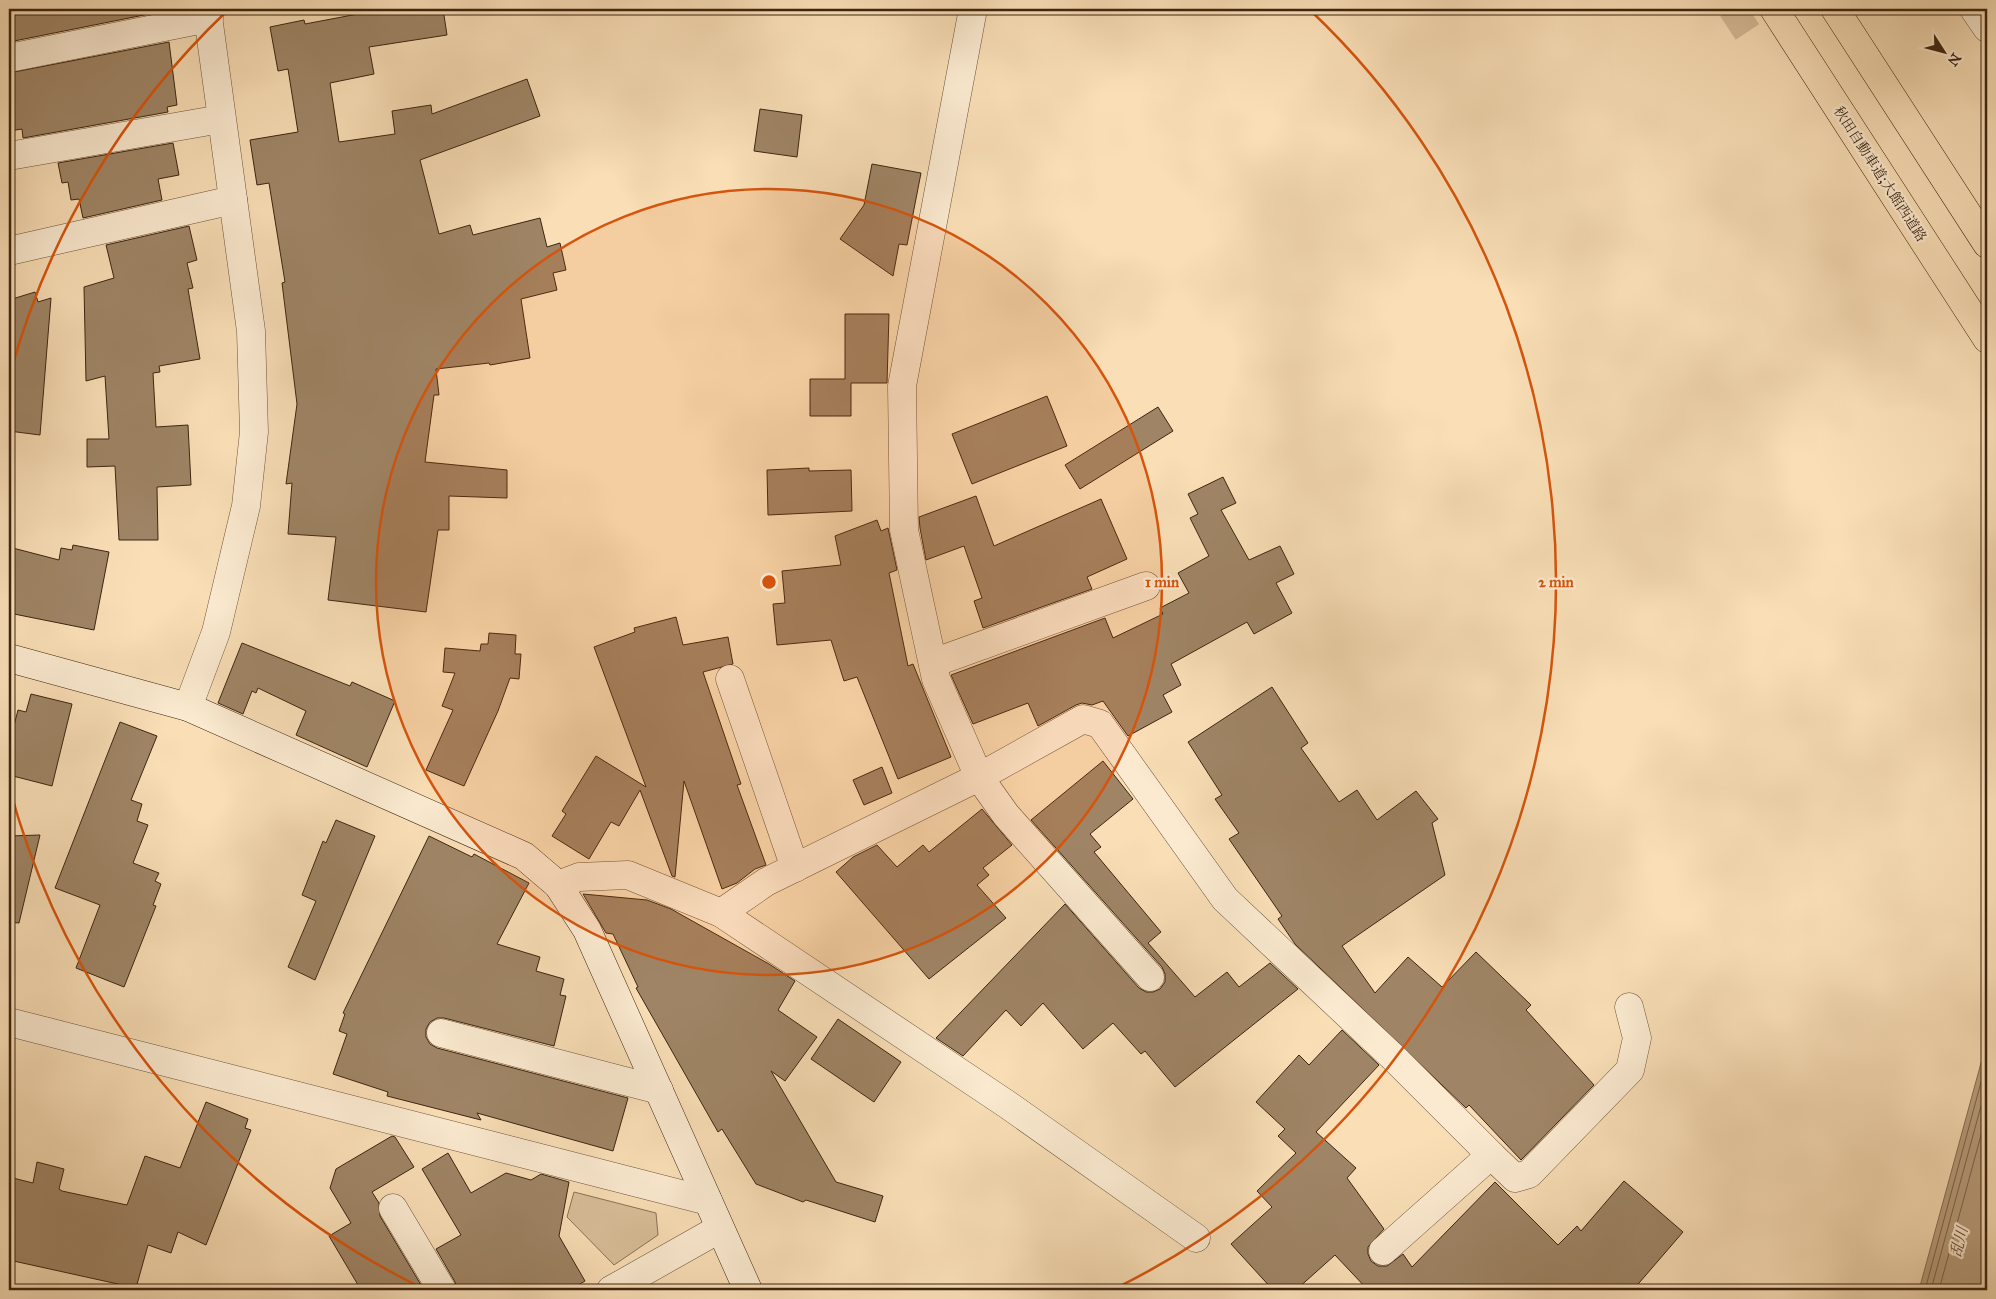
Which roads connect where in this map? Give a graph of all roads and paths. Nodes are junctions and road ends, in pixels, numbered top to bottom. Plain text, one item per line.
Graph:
1 (973, 9) edge
2 (1774, 9) edge
3 (1835, 9) edge
4 (1974, 9) edge
5 (208, 14) edge
6 (1987, 28) edge
7 (9, 58) edge
8 (221, 119) junction
9 (9, 156) edge
10 (233, 200) junction
11 (1987, 244) edge
12 (9, 251) edge
13 (1987, 339) edge
14 (1146, 586) dead end
15 (9, 658) edge
16 (933, 663) junction
17 (730, 679) dead end
18 (188, 708) junction
19 (979, 777) junction
20 (795, 868) junction
21 (558, 885) junction
22 (721, 913) junction
23 (1150, 977) dead end
24 (1629, 1007) dead end
25 (9, 1022) edge
26 (441, 1033) dead end
27 (659, 1090) junction
28 (1491, 1155) junction
29 (708, 1201) junction
30 (393, 1208) dead end
31 (719, 1229) junction
32 (1196, 1238) dead end
33 (1383, 1252) dead end
34 (442, 1290) edge
35 (611, 1290) edge
36 (748, 1290) edge

1 - 16 street
2 - 13 highway, 秋田自動車道;大館西道路
3 - 11 highway
4 - 6 street
5 - 7 street
5 - 8 street
8 - 9 street
8 - 10 street
10 - 12 street
10 - 18 street
14 - 16 street
15 - 18 street
16 - 19 street
17 - 20 street
18 - 21 street
19 - 20 street
19 - 23 street
19 - 28 street
20 - 22 street
21 - 22 street
21 - 27 street
22 - 32 street
24 - 28 street
25 - 29 street
26 - 27 street
27 - 29 street
28 - 33 street
29 - 31 street
30 - 34 street
31 - 35 street
31 - 36 street

